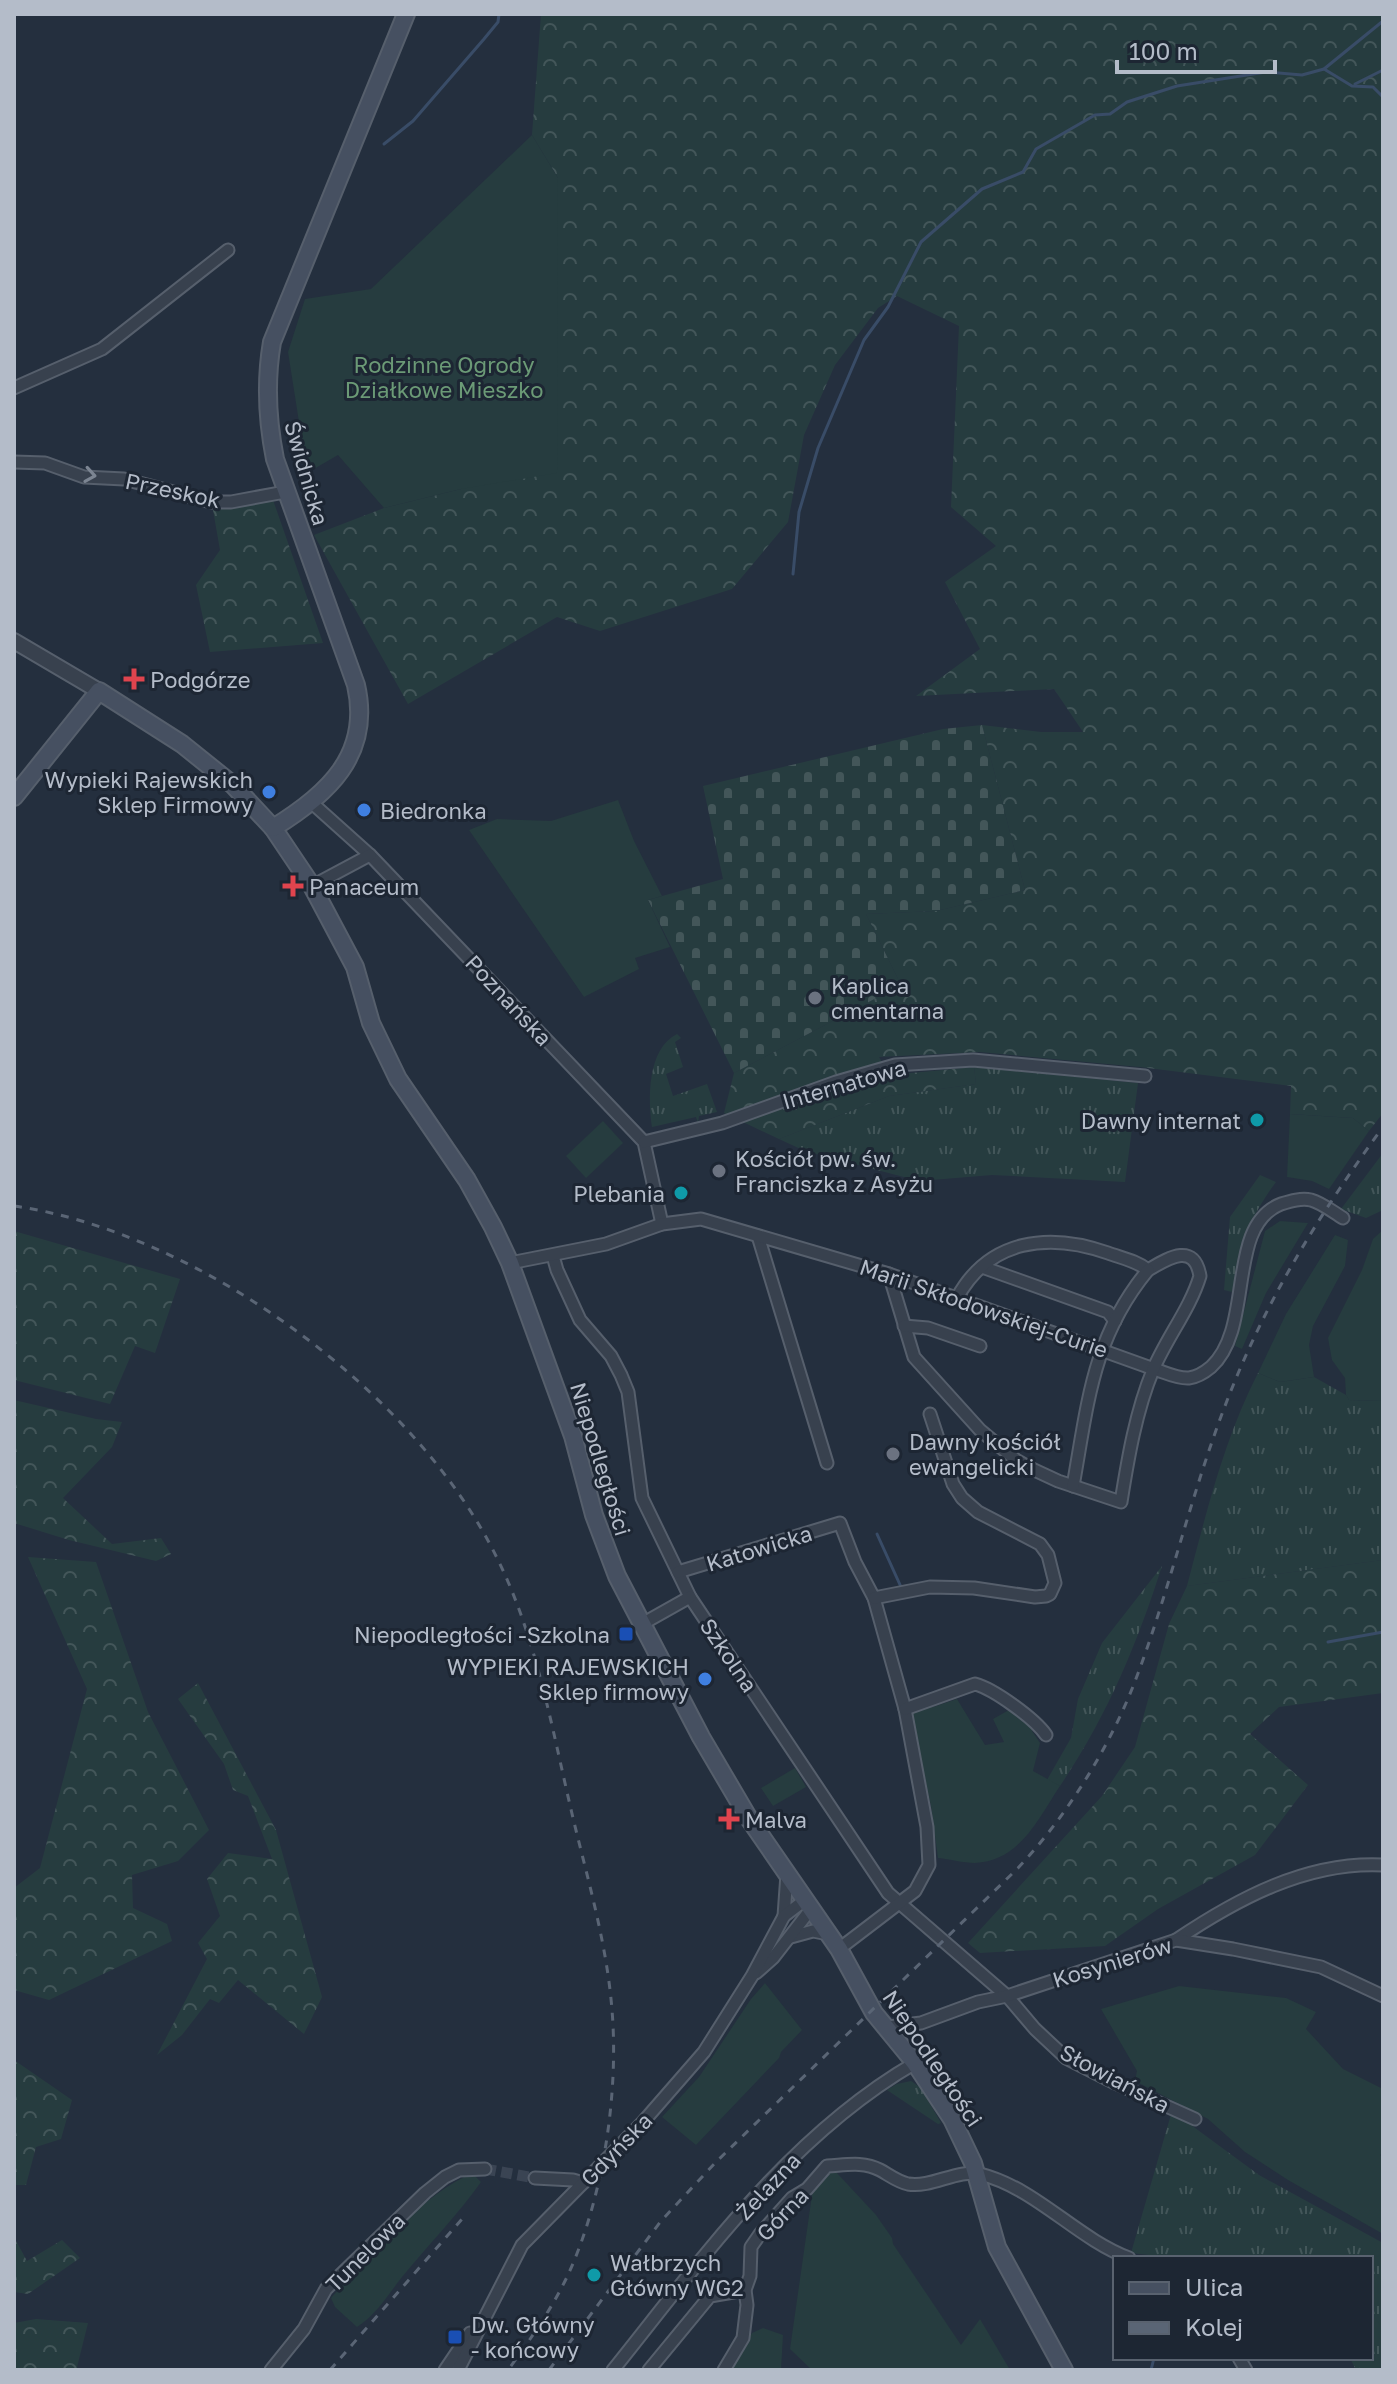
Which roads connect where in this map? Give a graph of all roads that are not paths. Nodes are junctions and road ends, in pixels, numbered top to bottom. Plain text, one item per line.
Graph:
1 (406, 14) edge
2 (228, 250) dead end
3 (14, 388) edge
4 (14, 462) edge
5 (285, 492) junction
6 (14, 641) edge
7 (99, 691) junction
8 (14, 797) edge
9 (312, 803) junction
10 (273, 828) junction
11 (370, 855) junction
12 (312, 886) junction
13 (1145, 1076) dead end
14 (644, 1142) junction
15 (1343, 1218) dead end
16 (662, 1224) junction
17 (758, 1236) junction
18 (553, 1256) junction
19 (510, 1263) junction
20 (982, 1267) junction
21 (1148, 1270) junction
22 (889, 1274) junction
23 (957, 1298) junction
24 (1115, 1321) junction
25 (904, 1326) junction
26 (980, 1346) dead end
27 (1101, 1349) junction
28 (1154, 1369) junction
29 (930, 1414) dead end
30 (827, 1463) dead end
31 (1073, 1486) junction
32 (678, 1572) junction
33 (690, 1597) junction
34 (874, 1598) junction
35 (642, 1624) junction
36 (905, 1709) junction
37 (1046, 1735) dead end
38 (1383, 1865) edge
39 (787, 1874) junction
40 (808, 1905) junction
41 (899, 1905) junction
42 (784, 1916) junction
43 (828, 1934) junction
44 (791, 1938) junction
45 (1176, 1940) junction
46 (839, 1949) junction
47 (752, 1976) junction
48 (1007, 1996) junction
49 (1383, 1996) edge
50 (888, 2027) junction
51 (915, 2063) junction
52 (1195, 2119) dead end
53 (485, 2169) tunnel mouth
54 (975, 2173) junction
55 (535, 2178) tunnel mouth
56 (583, 2183) junction
57 (1123, 2256) edge
58 (745, 2290) junction
59 (481, 2321) junction
60 (271, 2370) edge
61 (445, 2370) edge
62 (458, 2370) edge
63 (613, 2370) edge
64 (649, 2370) edge
65 (724, 2370) edge
66 (1064, 2370) edge

1 - 5 main road, Świdnicka
2 - 3 street
4 -> 5 street, Przeskok
5 - 9 main road, Świdnicka
6 - 7 street, Niepodległości
7 - 8 main road
7 - 10 main road, Niepodległości
9 - 10 main road, Świdnicka
9 - 11 street, Poznańska
10 - 12 main road, Niepodległości
11 - 12 street
11 - 14 street, Poznańska
12 - 19 main road, Niepodległości
13 - 14 street, Internatowa
14 - 16 street
15 - 28 street, Marii Skłodowskiej-Curie
16 - 17 street, Marii Skłodowskiej-Curie
16 - 18 street, Marii Skłodowskiej-Curie
17 - 22 street, Marii Skłodowskiej-Curie
17 - 30 street
18 - 19 street, Marii Skłodowskiej-Curie
18 - 32 street, Szkolna
19 - 35 main road, Niepodległości
20 - 21 street
20 - 23 street
20 - 24 street
21 - 24 street
21 - 28 street
22 - 23 street, Marii Skłodowskiej-Curie
22 - 25 street
23 - 27 street, Marii Skłodowskiej-Curie
24 - 27 street
25 - 26 street
25 - 31 street
27 - 28 street, Marii Skłodowskiej-Curie
27 - 31 street
28 - 31 street
29 - 34 street
32 - 33 street, Szkolna
32 - 34 street, Katowicka
33 - 35 street
33 - 41 street, Szkolna
34 - 36 street
35 - 39 main road, Niepodległości
36 - 37 street
36 - 41 street
38 - 45 street
39 - 40 main road, Niepodległości
39 - 42 street, Gdyńska
40 - 42 street, Gdyńska
40 - 43 main road, Niepodległości
40 - 44 street, Gdyńska
41 - 46 street
41 - 48 street, Szkolna
42 - 47 street, Gdyńska
43 - 44 street
43 - 46 main road, Niepodległości
44 - 47 street, Gdyńska
45 - 48 street, Kosynierów
45 - 49 street, Kosynierów
46 - 50 main road, Niepodległości
47 - 56 street, Gdyńska
48 - 50 street, Kosynierów
48 - 52 street, Słowiańska
50 - 51 main road, Niepodległości
51 - 54 main road, Niepodległości
51 - 63 street, Żelazna
53 - 60 street, Tunelowa
54 - 57 street
54 - 58 street, Górna
54 - 66 main road, Niepodległości
55 - 56 street
56 - 59 street, Gdyńska
58 - 64 street
58 - 65 street
59 - 61 street, Gdyńska
59 - 62 street, Gdyńska

